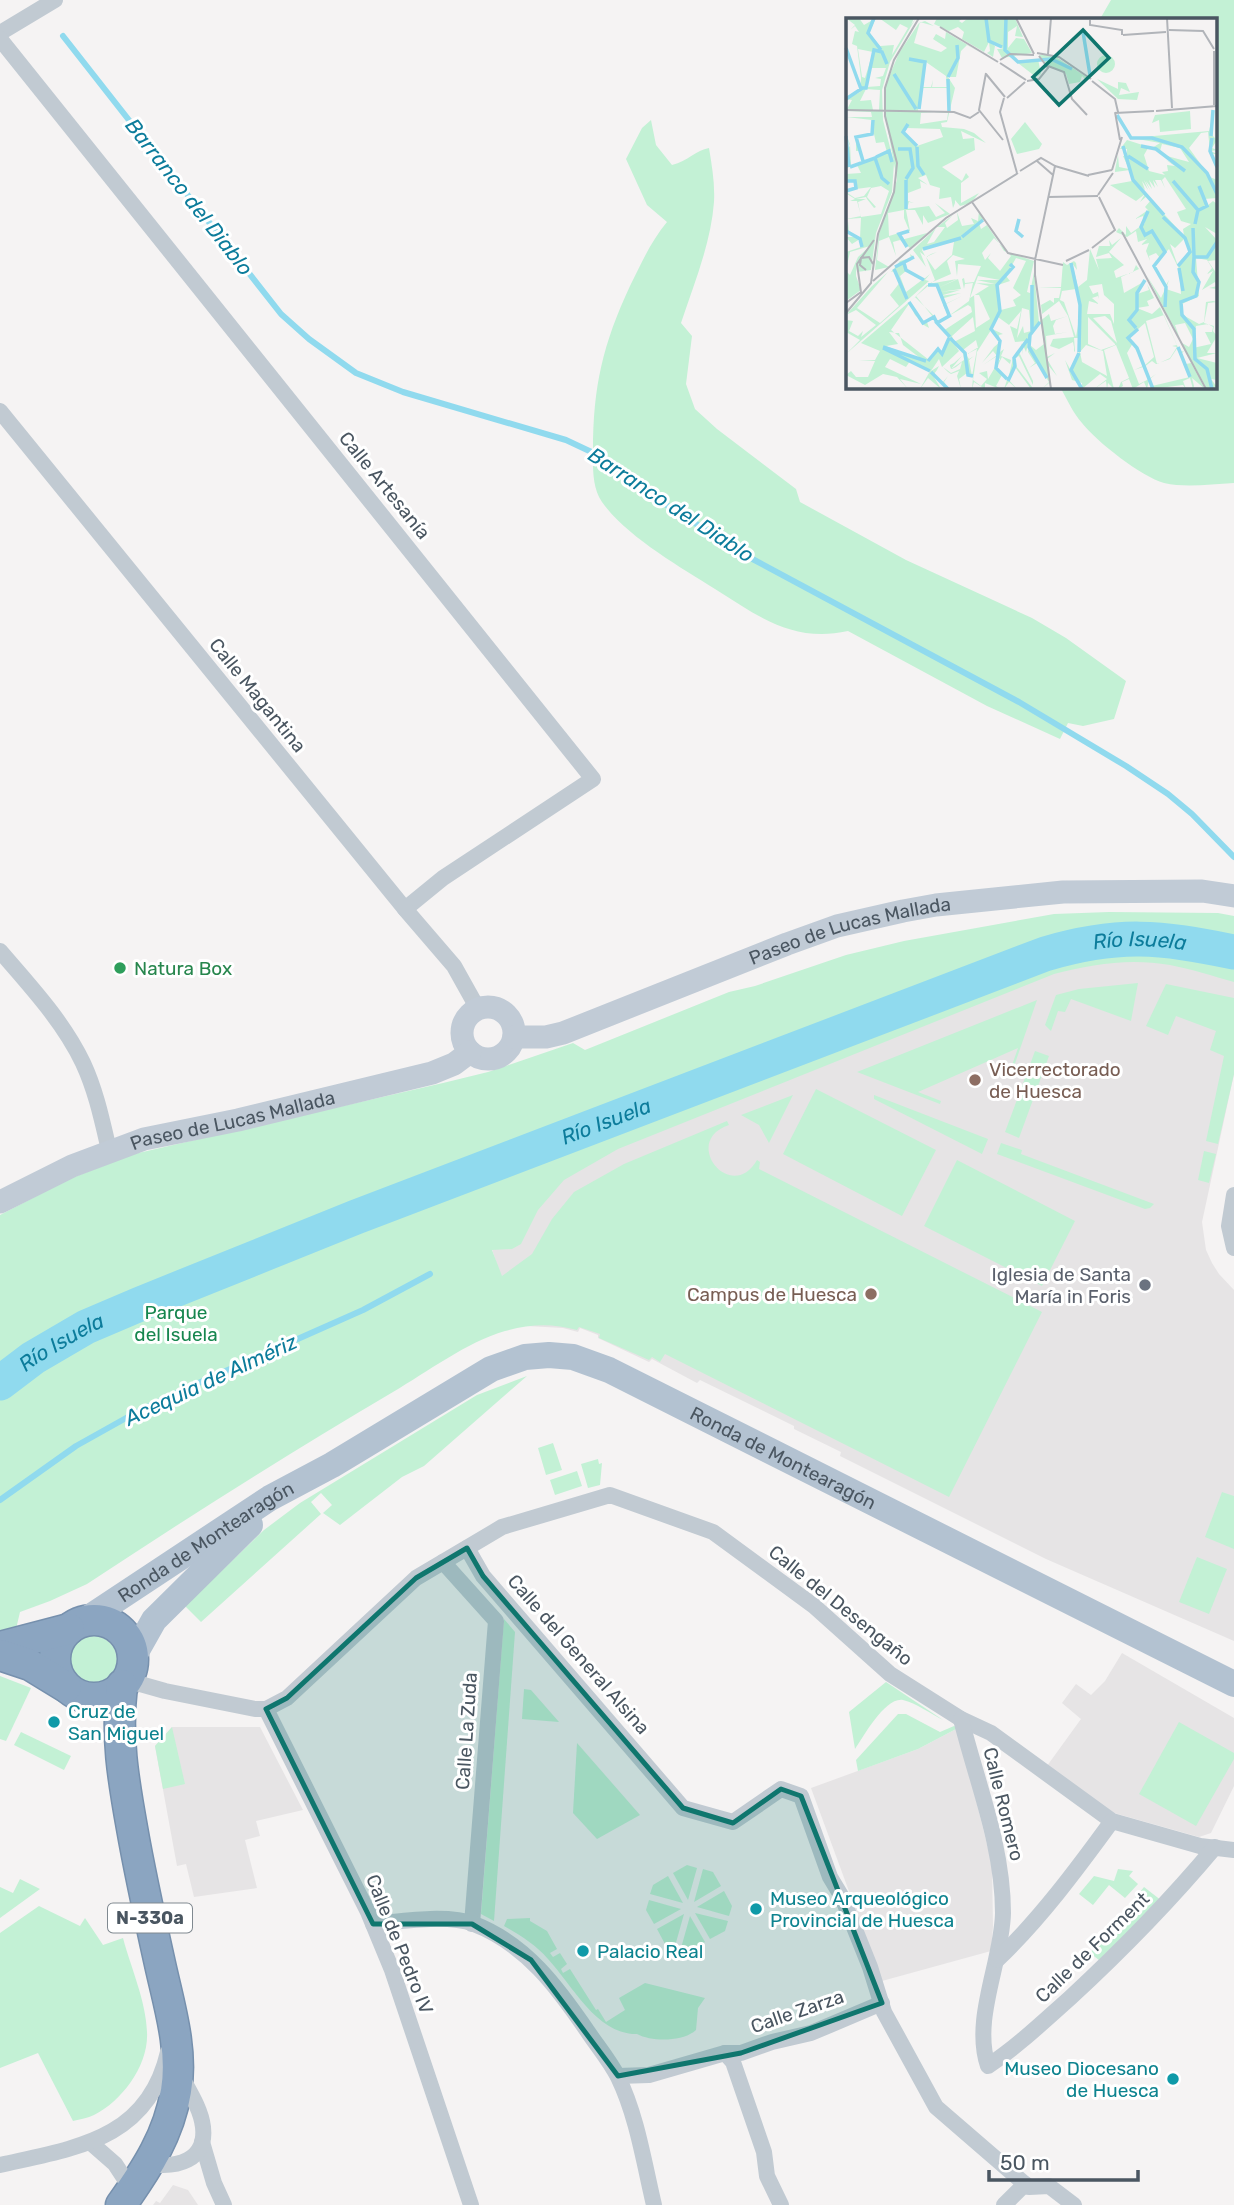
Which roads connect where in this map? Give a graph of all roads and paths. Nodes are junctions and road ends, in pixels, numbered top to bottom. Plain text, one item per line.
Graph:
1 (55, 0) edge
2 (0, 33) edge
3 (0, 39) edge
4 (0, 411) edge
5 (1225, 894) edge
6 (405, 909) junction
7 (0, 951) edge
8 (478, 1009) junction
9 (514, 1037) junction
10 (470, 1052) junction
11 (109, 1150) junction
12 (1234, 1195) edge
13 (0, 1202) edge
14 (1234, 1248) edge
15 (332, 1465) junction
16 (467, 1548) junction
17 (443, 1562) junction
18 (75, 1626) junction
19 (0, 1647) edge
20 (0, 1656) edge
21 (127, 1675) junction
22 (1234, 1684) edge
23 (70, 1690) junction
24 (266, 1709) junction
25 (961, 1719) junction
26 (120, 1767) junction
27 (1112, 1821) junction
28 (1228, 1845) edge
29 (373, 1924) junction
30 (472, 1924) junction
31 (997, 1960) junction
32 (882, 2003) junction
33 (172, 2022) junction
34 (725, 2053) junction
35 (988, 2066) joint
36 (178, 2070) junction
37 (618, 2076) junction
38 (202, 2142) junction
39 (91, 2143) junction
40 (150, 2164) junction
41 (0, 2165) edge
42 (1027, 2185) junction
43 (127, 2197) edge
44 (225, 2205) edge
45 (471, 2205) edge
46 (653, 2205) edge
47 (781, 2205) edge
48 (1004, 2205) edge
49 (1074, 2205) edge

1 - 2 street
3 - 6 street, Calle Artesanía
4 - 6 street, Calle Magantina
5 - 9 main road, Paseo de Lucas Mallada
6 - 8 street, Calle Magantina
7 - 11 street
8 - 9 main road
8 - 10 main road
9 - 10 main road
10 - 11 main road, Paseo de Lucas Mallada
11 - 13 main road, Paseo de Lucas Mallada
12 - 14 street
15 - 18 main road, Ronda de Montearagón
15 - 21 main road, Ronda de Montearagón
15 - 22 main road, Ronda de Montearagón
16 - 17 street, Calle del Desengaño
16 - 25 street, Calle del Desengaño
16 - 32 street, Calle del General Alsina
17 - 24 street, Calle del Desengaño
17 - 30 street, Calle La Zuda
18 - 19 highway
18 - 21 highway
18 - 23 highway, N-330a
20 - 23 highway, N-330a
21 - 23 highway, N-330a
21 - 24 street
21 - 26 highway, N-330a
23 - 26 highway, N-330a
24 - 29 street, Calle de Pedro IV
25 - 27 street, Calle del Desengaño
25 - 31 street, Calle Romero
26 - 33 highway, N-330a
27 - 28 street, Calle del Desengaño
27 - 31 street
28 - 35 street, Calle de Forment
29 - 30 street
29 - 45 street, Calle de Pedro IV
30 - 37 street
31 - 35 street, Calle Romero
32 - 34 street, Calle Zarza
32 - 42 street
33 - 36 highway, N-330a
33 - 39 street
34 - 37 street, Calle Zarza
34 - 47 street
36 - 38 street
36 - 40 highway, N-330a
37 - 46 street
38 - 40 street
38 - 44 street
39 - 41 street
39 - 43 street
40 - 43 highway, N-330a
42 - 48 street
42 - 49 street

